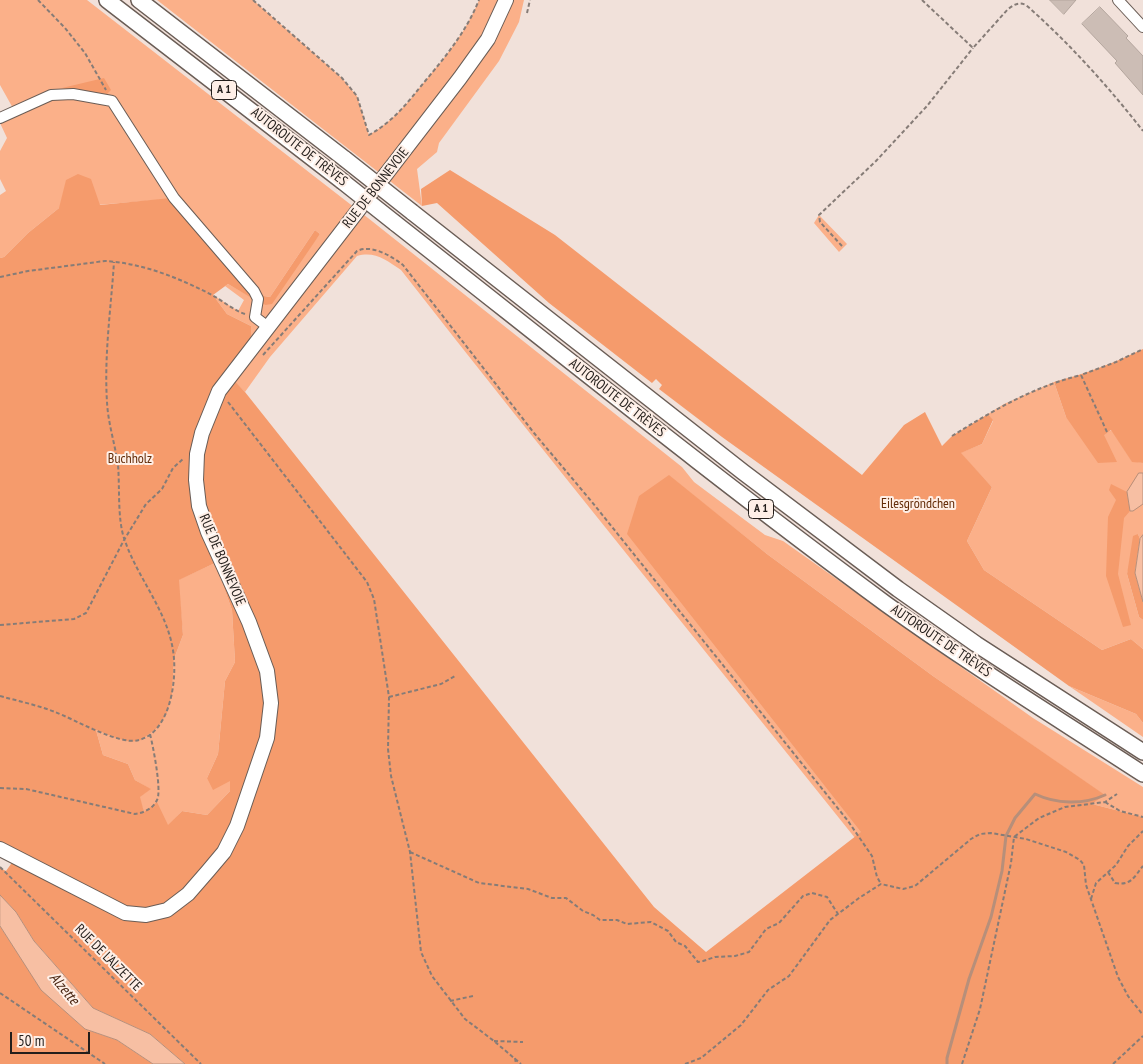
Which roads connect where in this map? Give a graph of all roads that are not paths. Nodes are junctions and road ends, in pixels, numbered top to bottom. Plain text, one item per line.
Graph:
1 (107, 0) edge
2 (139, 0) edge
3 (506, 0) edge
4 (1124, 2) edge
5 (1143, 27) edge
6 (0, 118) edge
7 (268, 327) junction
8 (1143, 752) edge
9 (1143, 774) edge
10 (0, 849) edge

1 - 9 highway, AUTOROUTE DE TRÈVES / A 1, bridge
2 - 8 highway, AUTOROUTE DE TRÈVES / A 1, bridge
3 - 7 main road, RUE DE BONNEVOIE
4 - 5 street
6 - 7 street
7 - 10 main road, RUE DE BONNEVOIE

